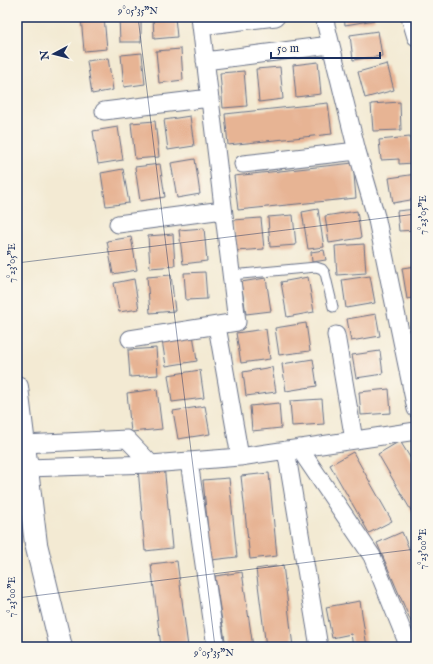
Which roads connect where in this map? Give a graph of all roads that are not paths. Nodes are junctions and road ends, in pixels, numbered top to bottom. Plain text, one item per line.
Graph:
1 (276, 17) edge
2 (324, 17) edge
3 (410, 17) edge
4 (200, 21) edge
5 (416, 37) edge
6 (330, 45) junction
7 (206, 61) junction
8 (210, 98) junction
9 (104, 111) dead end
10 (357, 151) junction
11 (243, 164) dead end
12 (223, 210) junction
13 (118, 224) dead end
14 (231, 275) junction
15 (333, 307) dead end
16 (217, 326) junction
17 (336, 336) dead end
18 (130, 339) dead end
19 (17, 387) edge
20 (416, 409) edge
21 (416, 431) edge
22 (354, 440) junction
23 (24, 444) junction
24 (293, 449) junction
25 (240, 457) junction
26 (189, 461) junction
27 (151, 464) junction
28 (27, 468) junction
29 (61, 647) edge
30 (216, 647) edge
31 (319, 647) edge
32 (409, 647) edge

1 - 4 street
2 - 6 street
3 - 5 street
4 - 7 street
6 - 7 street
6 - 10 street
7 - 8 street
8 - 9 street
8 - 12 street
10 - 11 street
10 - 20 street
12 - 13 street
12 - 14 street
14 - 15 lane
14 - 16 street
16 - 18 street
16 - 25 street
17 - 22 street
19 - 23 street
21 - 22 street
22 - 24 street
23 - 27 street
23 - 28 street
24 - 25 street
24 - 31 street
24 - 32 street
25 - 26 street
26 - 27 street
26 - 30 street
27 - 28 street
28 - 29 street

